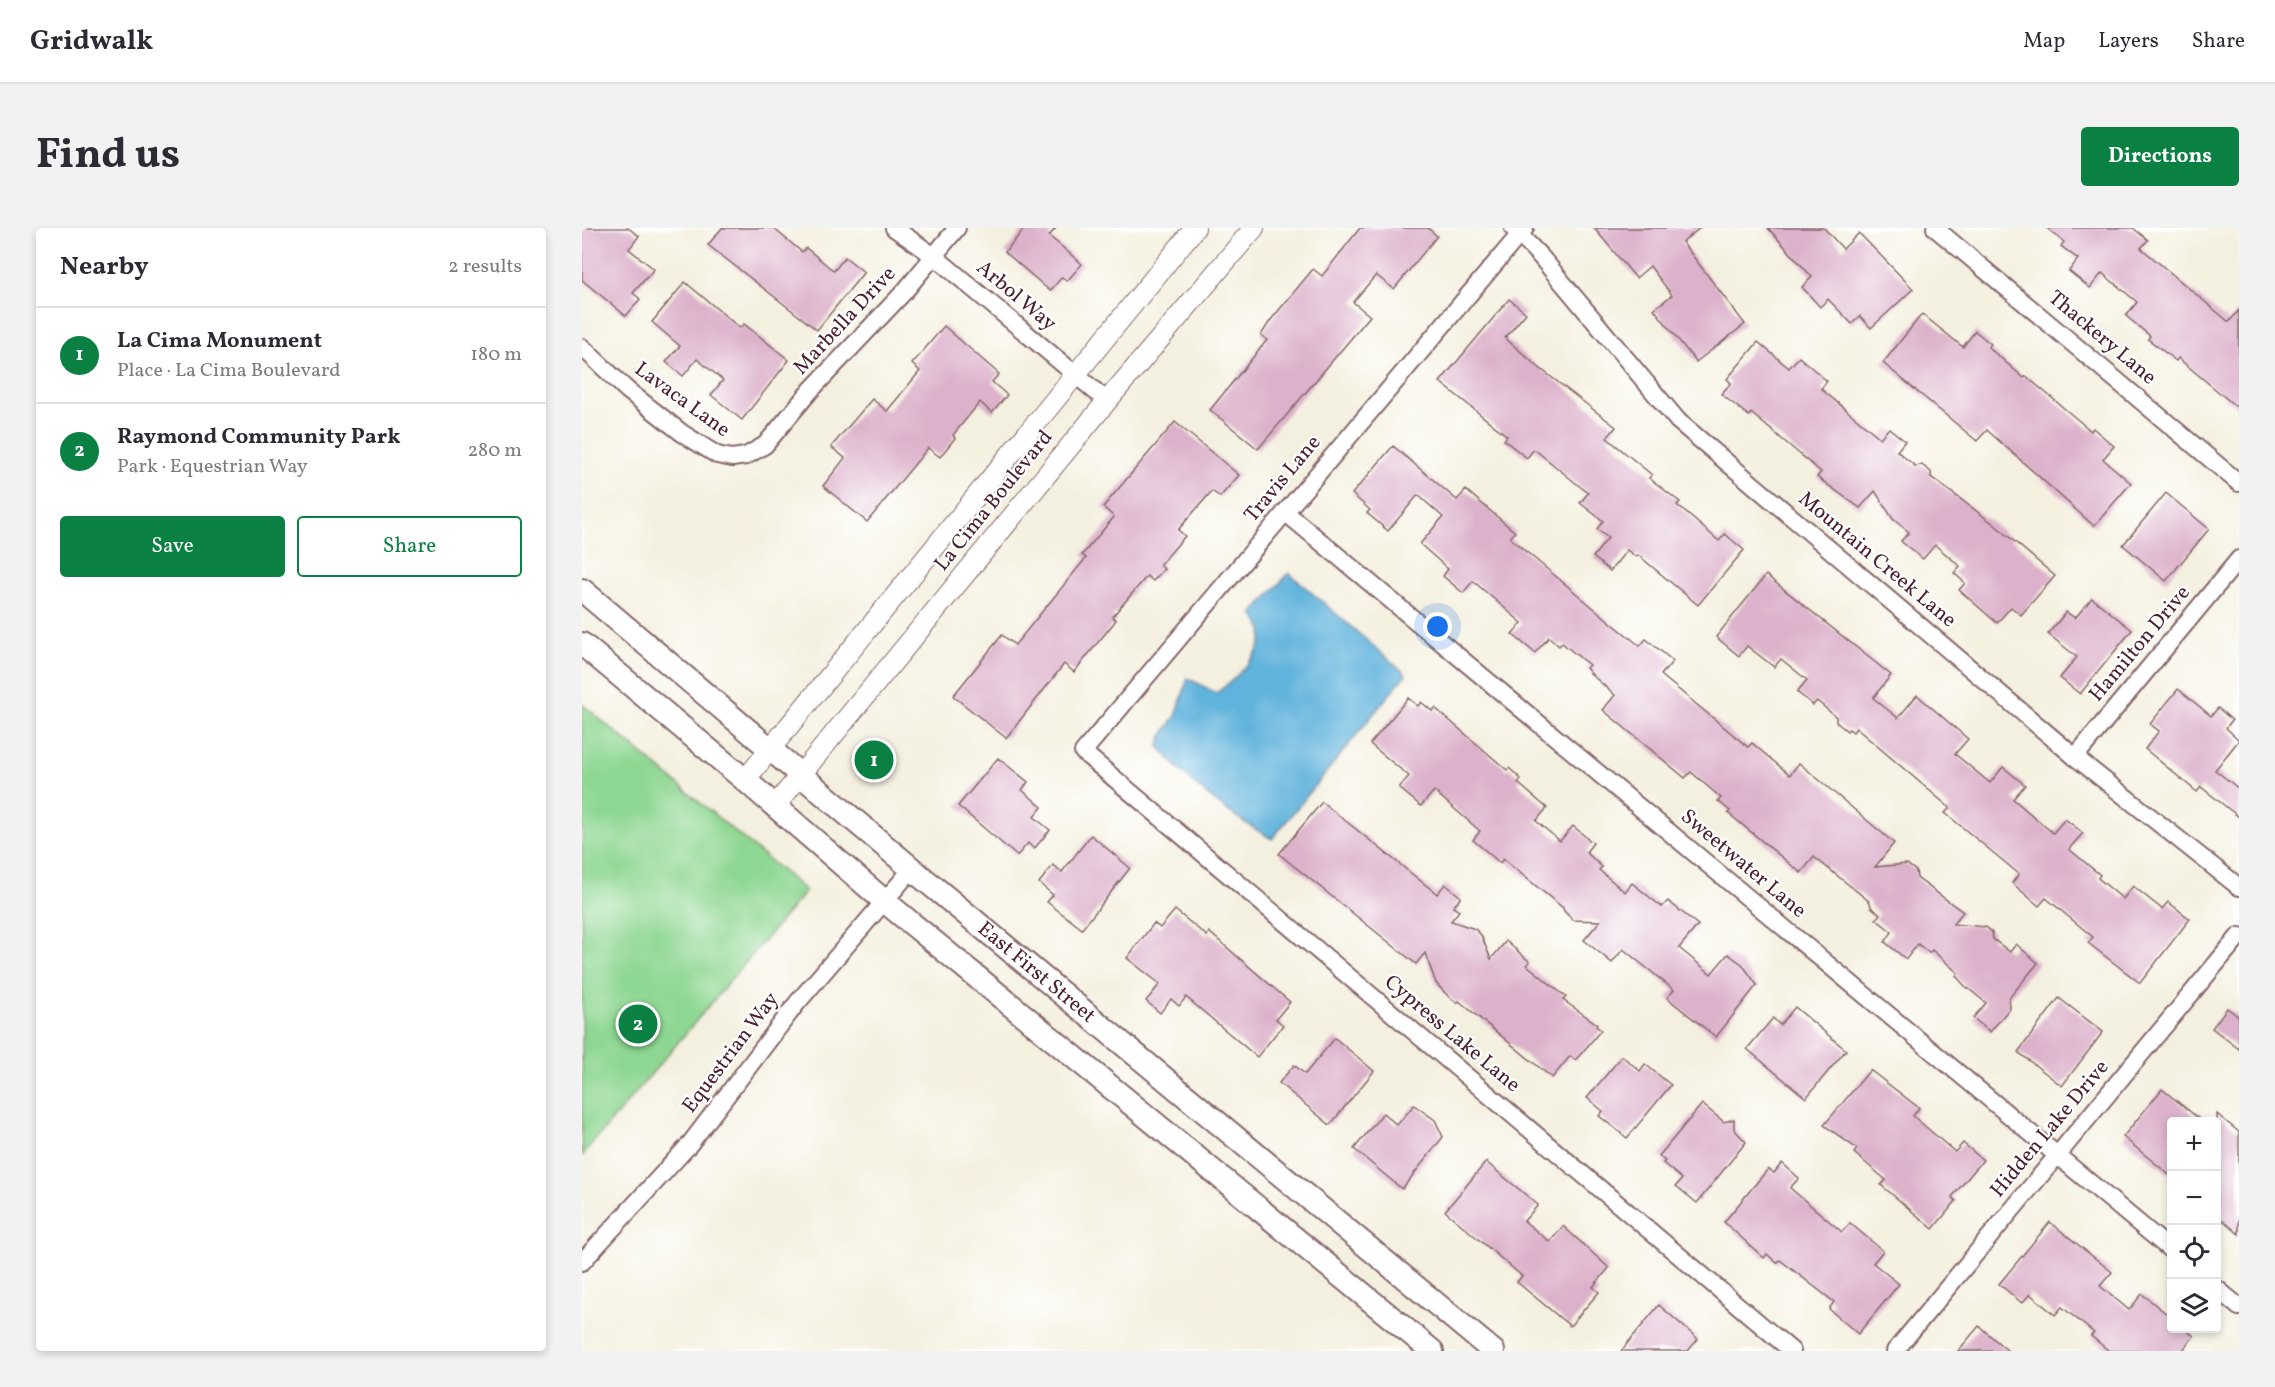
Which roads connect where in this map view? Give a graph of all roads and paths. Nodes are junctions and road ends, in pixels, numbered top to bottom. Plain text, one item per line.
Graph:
1 (894, 228) edge
2 (957, 228) edge
3 (1195, 228) edge
4 (1254, 228) edge
5 (1501, 228) edge
6 (1935, 228) edge
7 (1518, 230) edge
8 (934, 256) junction
9 (582, 347) edge
10 (1076, 376) junction
11 (1107, 401) junction
12 (765, 445) joint
13 (2239, 483) edge
14 (1285, 512) junction
15 (2239, 559) edge
16 (582, 590) edge
17 (582, 644) edge
18 (770, 746) junction
19 (1083, 752) joint
20 (2075, 757) junction
21 (802, 774) junction
22 (745, 780) junction
23 (775, 806) junction
24 (912, 869) junction
25 (2239, 888) edge
26 (883, 900) junction
27 (2239, 936) edge
28 (2057, 1155) junction
29 (2167, 1247) edge
30 (582, 1262) edge
31 (2221, 1291) edge
32 (2239, 1307) edge
33 (1432, 1351) edge
34 (1493, 1351) edge
35 (1792, 1351) edge
36 (1894, 1351) edge

1 - 8 street, Arbol Way
2 - 8 street, Marbella Drive
3 - 10 street, La Cima Boulevard
4 - 11 street, La Cima Boulevard
5 - 7 street, Mountain Creek Lane
6 - 13 street, Thackery Lane
7 - 14 street, Travis Lane
7 - 20 street, Mountain Creek Lane
8 - 10 street, Arbol Way
8 - 12 street, Marbella Drive
9 - 12 street, Lavaca Lane
10 - 11 street, Arbol Way
10 - 18 street, La Cima Boulevard
11 - 21 street, La Cima Boulevard
14 - 19 street, Travis Lane
14 - 28 street, Sweetwater Lane
15 - 20 street, Hamilton Drive
16 - 18 main road, East First Street
17 - 22 main road, East First Street
18 - 21 main road, East First Street
18 - 22 street, La Cima Boulevard
19 - 35 street, Cypress Lake Lane
20 - 25 street, Mountain Creek Lane
21 - 23 street, La Cima Boulevard
21 - 24 main road, East First Street
22 - 23 main road, East First Street
23 - 26 main road, East First Street
24 - 26 street, Equestrian Way
24 - 34 main road, East First Street
26 - 30 street, Equestrian Way
26 - 33 main road, East First Street
27 - 28 street, Hidden Lake Drive
28 - 29 street, Sweetwater Lane
28 - 36 street, Hidden Lake Drive
31 - 32 street

